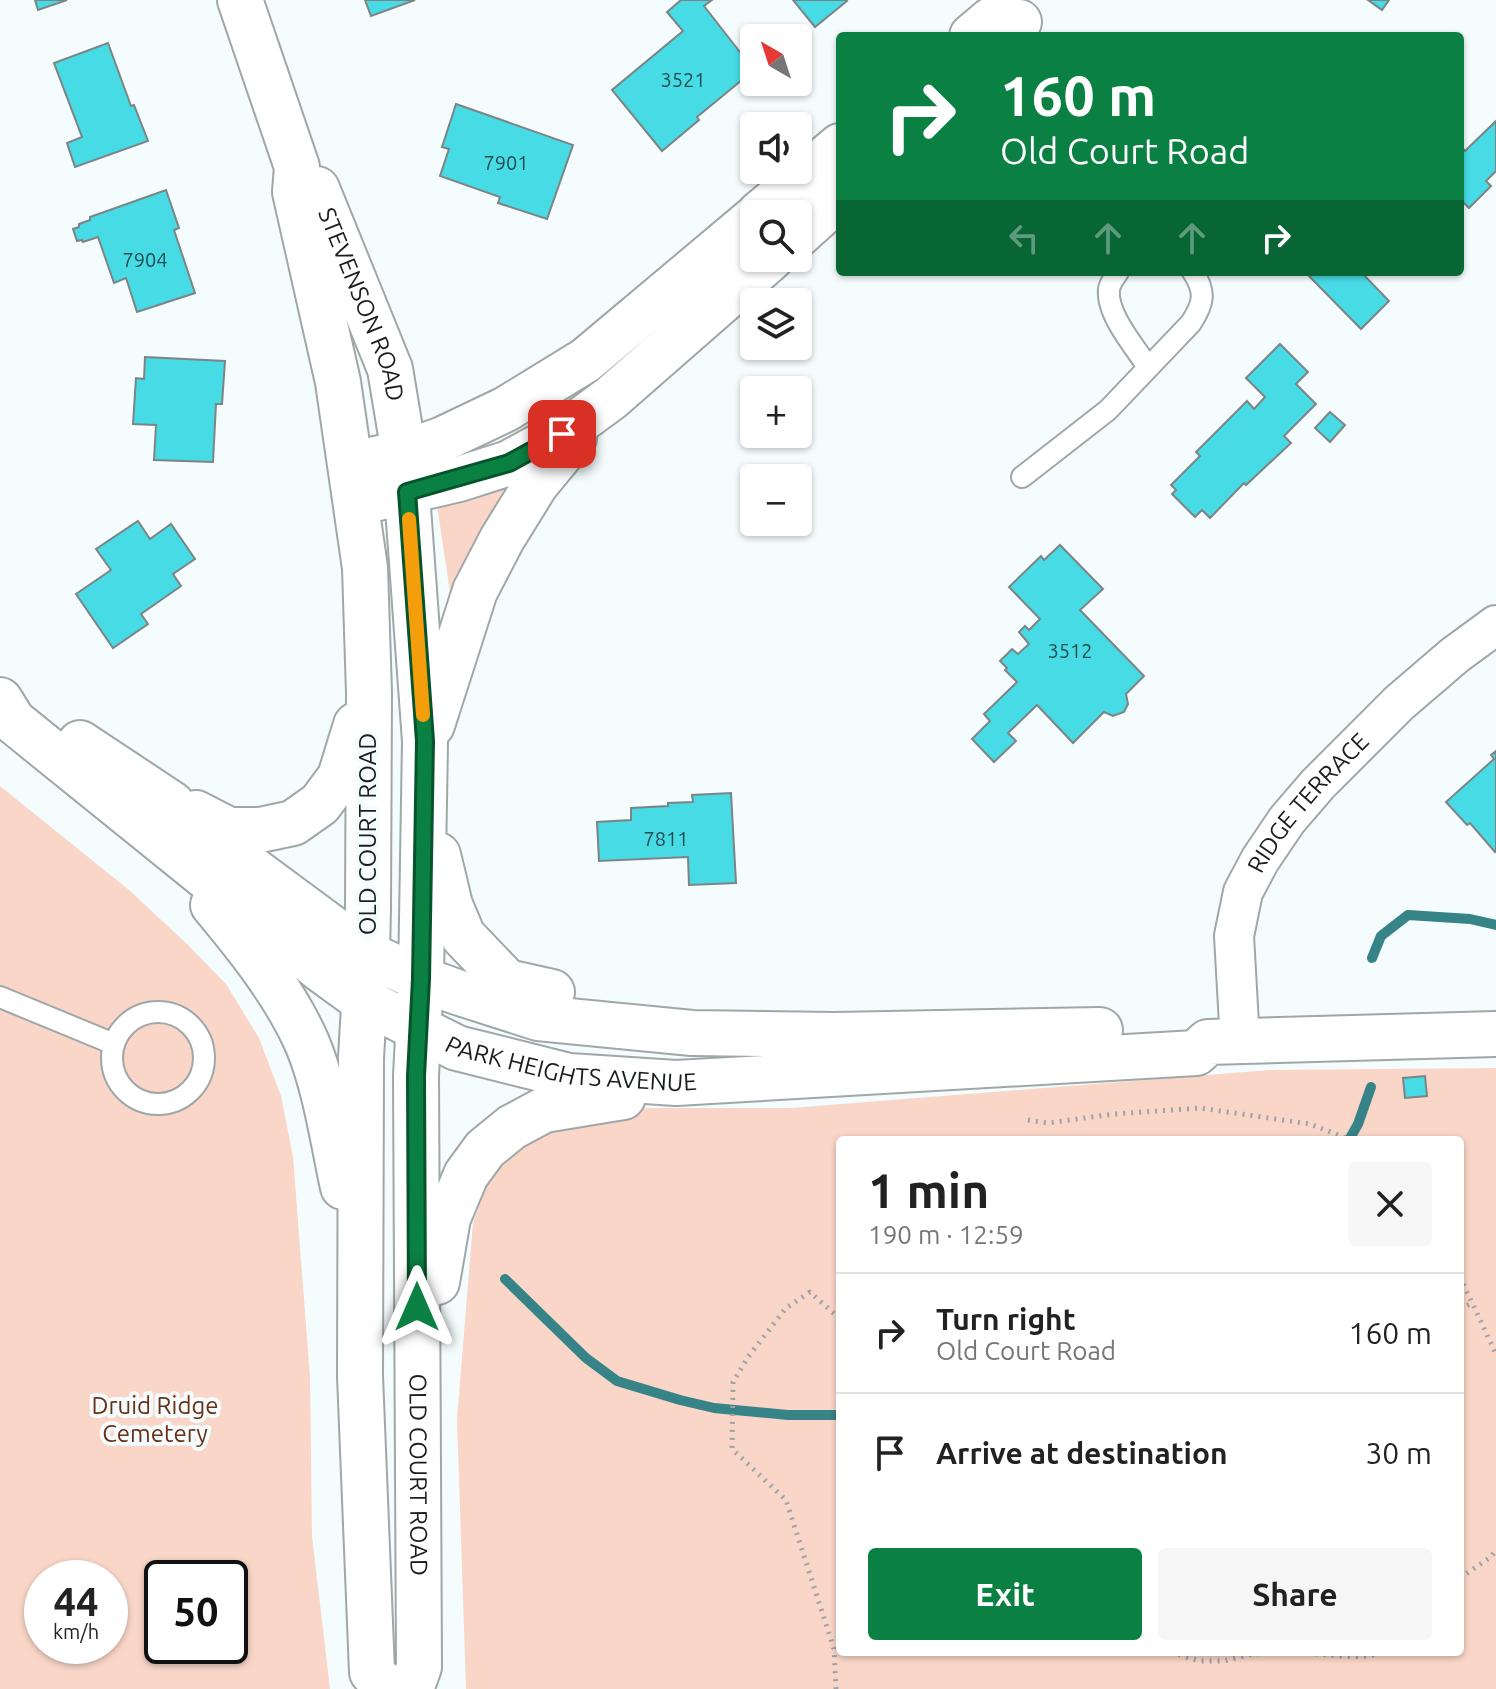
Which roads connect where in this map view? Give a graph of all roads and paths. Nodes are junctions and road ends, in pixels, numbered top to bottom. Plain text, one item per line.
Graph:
1 (240, 0) edge
2 (1026, 19) edge
3 (977, 32) edge
4 (836, 149) edge
5 (297, 167) junction
6 (776, 200) edge
7 (836, 201) edge
8 (812, 222) edge
9 (740, 231) edge
10 (755, 272) edge
11 (1116, 276) edge
12 (1196, 276) edge
13 (1148, 367) junction
14 (611, 398) junction
15 (406, 473) junction
16 (1022, 477) dead end
17 (352, 483) junction
18 (1496, 625) edge
19 (369, 693) junction
20 (1, 701) edge
21 (425, 741) junction
22 (424, 802) junction
23 (165, 822) junction
24 (367, 954) junction
25 (421, 979) junction
26 (0, 997) edge
27 (364, 1001) junction
28 (418, 1028) junction
29 (648, 1029) junction
30 (1496, 1034) edge
31 (1224, 1042) junction
32 (114, 1044) junction
33 (676, 1083) junction
34 (1028, 1120) dead end
35 (1341, 1136) edge
36 (360, 1266) junction
37 (1464, 1286) edge
38 (1472, 1303) junction
39 (1464, 1307) edge
40 (836, 1315) edge
41 (1496, 1355) edge
42 (417, 1365) junction
43 (1496, 1550) edge
44 (1464, 1575) edge
45 (1183, 1656) edge
46 (1245, 1656) edge
47 (387, 1689) edge
48 (411, 1689) edge
49 (836, 1689) edge

1 - 5 main road, STEVENSON ROAD
2 - 3 main road
4 - 6 main road
5 - 15 main road, STEVENSON ROAD
5 - 17 main road, STEVENSON ROAD
7 - 8 main road
9 - 15 main road
10 - 14 main road
11 - 13 lane
12 - 13 lane
13 - 16 lane
14 - 15 main road
14 - 21 main road
15 - 17 main road
15 - 21 main road, OLD COURT ROAD
17 - 19 main road, OLD COURT ROAD
18 - 31 street, RIDGE TERRACE
19 - 23 main road
19 - 24 main road, OLD COURT ROAD
20 - 23 main road, PARK HEIGHTS AVENUE
21 - 22 main road, OLD COURT ROAD
22 - 25 main road, OLD COURT ROAD
22 - 29 main road
23 - 24 main road, PARK HEIGHTS AVENUE
23 - 27 main road, PARK HEIGHTS AVENUE
23 - 36 main road
24 - 25 main road, PARK HEIGHTS AVENUE
24 - 27 main road, OLD COURT ROAD
25 - 28 main road, OLD COURT ROAD
25 - 29 main road, PARK HEIGHTS AVENUE
26 - 32 lane
27 - 28 main road, PARK HEIGHTS AVENUE
27 - 36 main road, OLD COURT ROAD
28 - 33 main road, PARK HEIGHTS AVENUE
28 - 42 main road, OLD COURT ROAD
29 - 31 main road, PARK HEIGHTS AVENUE
30 - 31 main road, PARK HEIGHTS AVENUE
31 - 33 main road, PARK HEIGHTS AVENUE
32 - 32 lane
33 - 42 main road
34 - 35 path
36 - 47 main road, OLD COURT ROAD
37 - 38 path
38 - 39 path
38 - 41 path
40 - 49 path
42 - 48 main road, OLD COURT ROAD
43 - 44 path
45 - 46 path

